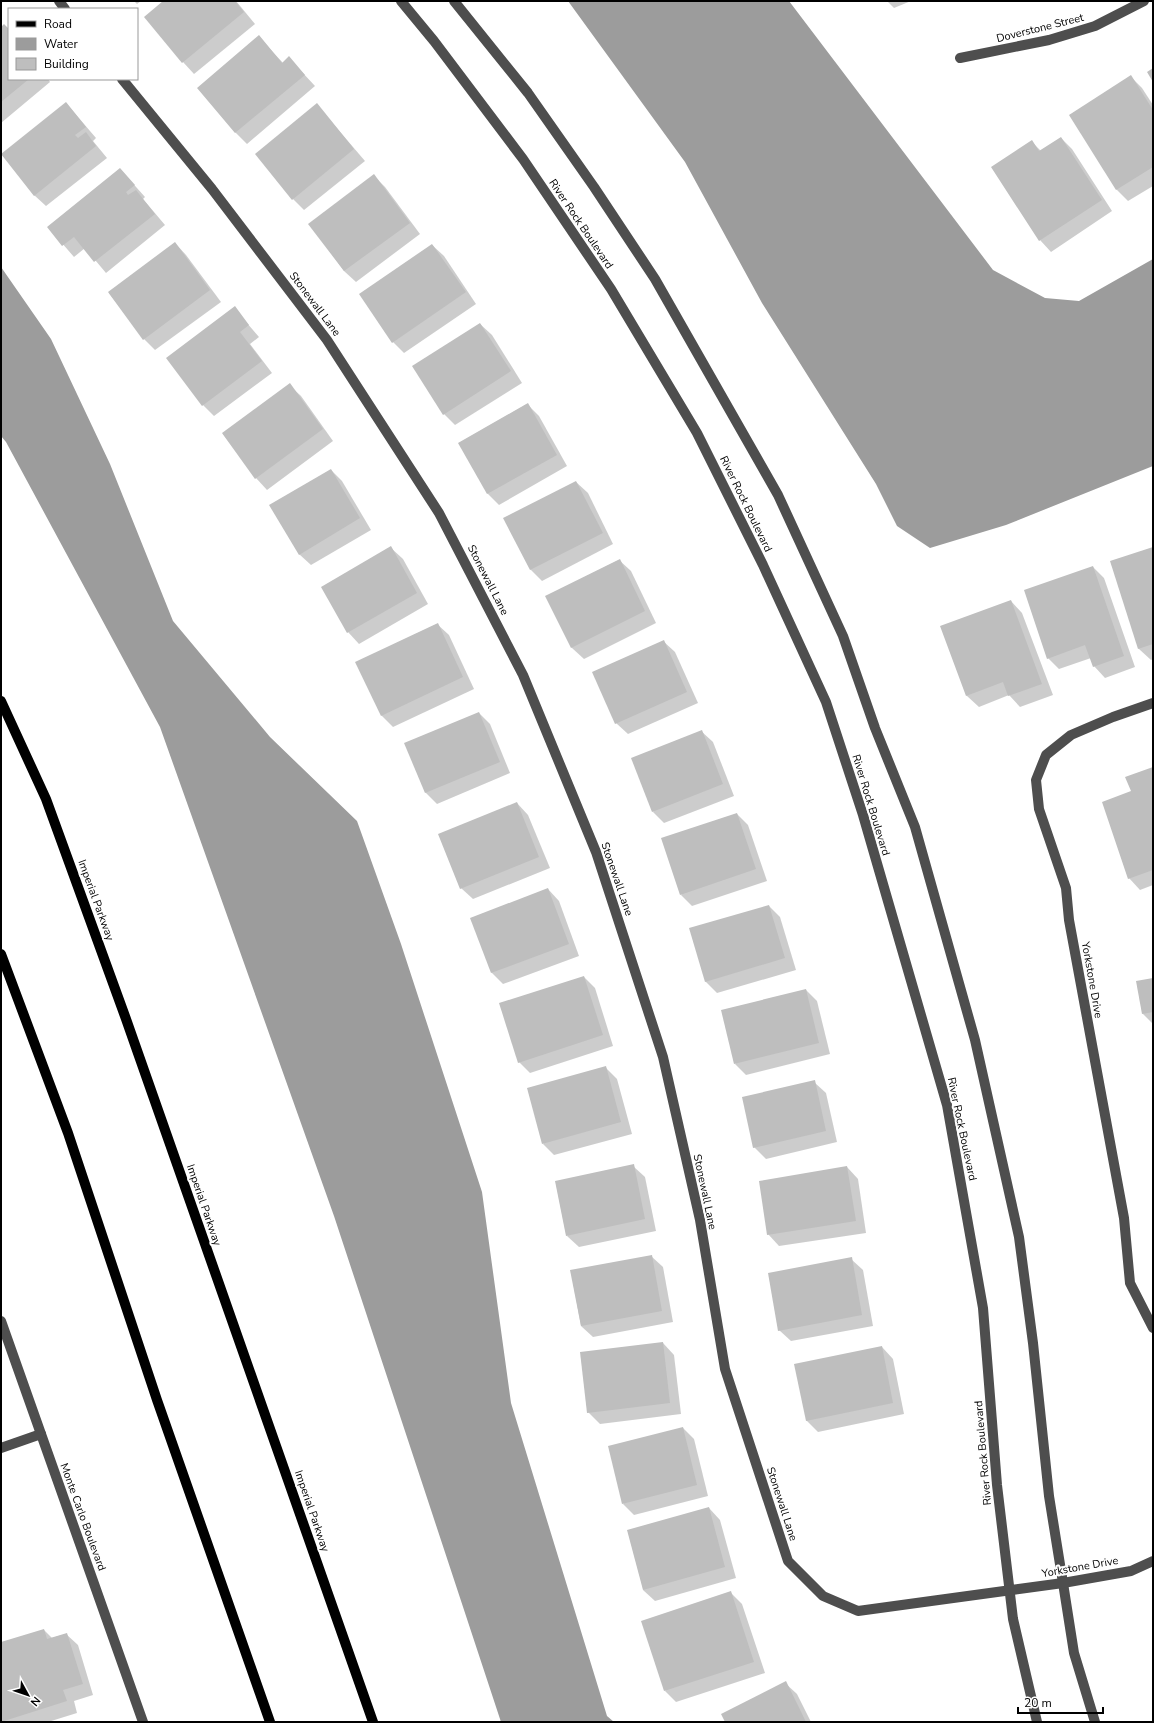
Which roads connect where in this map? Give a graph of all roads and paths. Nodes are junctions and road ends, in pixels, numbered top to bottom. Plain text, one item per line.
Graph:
1 (401, 1) edge
2 (454, 1) edge
3 (1144, 1) edge
4 (960, 58) dead end
5 (123, 80) edge
6 (1, 702) edge
7 (1153, 703) edge
8 (1, 954) edge
9 (1, 1321) edge
10 (1153, 1328) edge
11 (41, 1434) junction
12 (1, 1448) edge
13 (1153, 1561) edge
14 (1063, 1583) junction
15 (1010, 1591) junction
16 (143, 1722) edge
17 (270, 1722) edge
18 (373, 1722) edge
19 (1037, 1722) edge
20 (1095, 1722) edge

1 - 15 street, River Rock Boulevard
2 - 14 street
3 - 4 street, Doverstone Street
5 - 15 street, Stonewall Lane
6 - 18 main road, Imperial Parkway
7 - 10 street, Yorkstone Drive
8 - 17 main road
9 - 11 street, Monte Carlo Boulevard
11 - 12 street
11 - 16 street, Monte Carlo Boulevard
13 - 14 street, Yorkstone Drive
14 - 15 street, Yorkstone Drive
14 - 20 street
15 - 19 street, River Rock Boulevard

